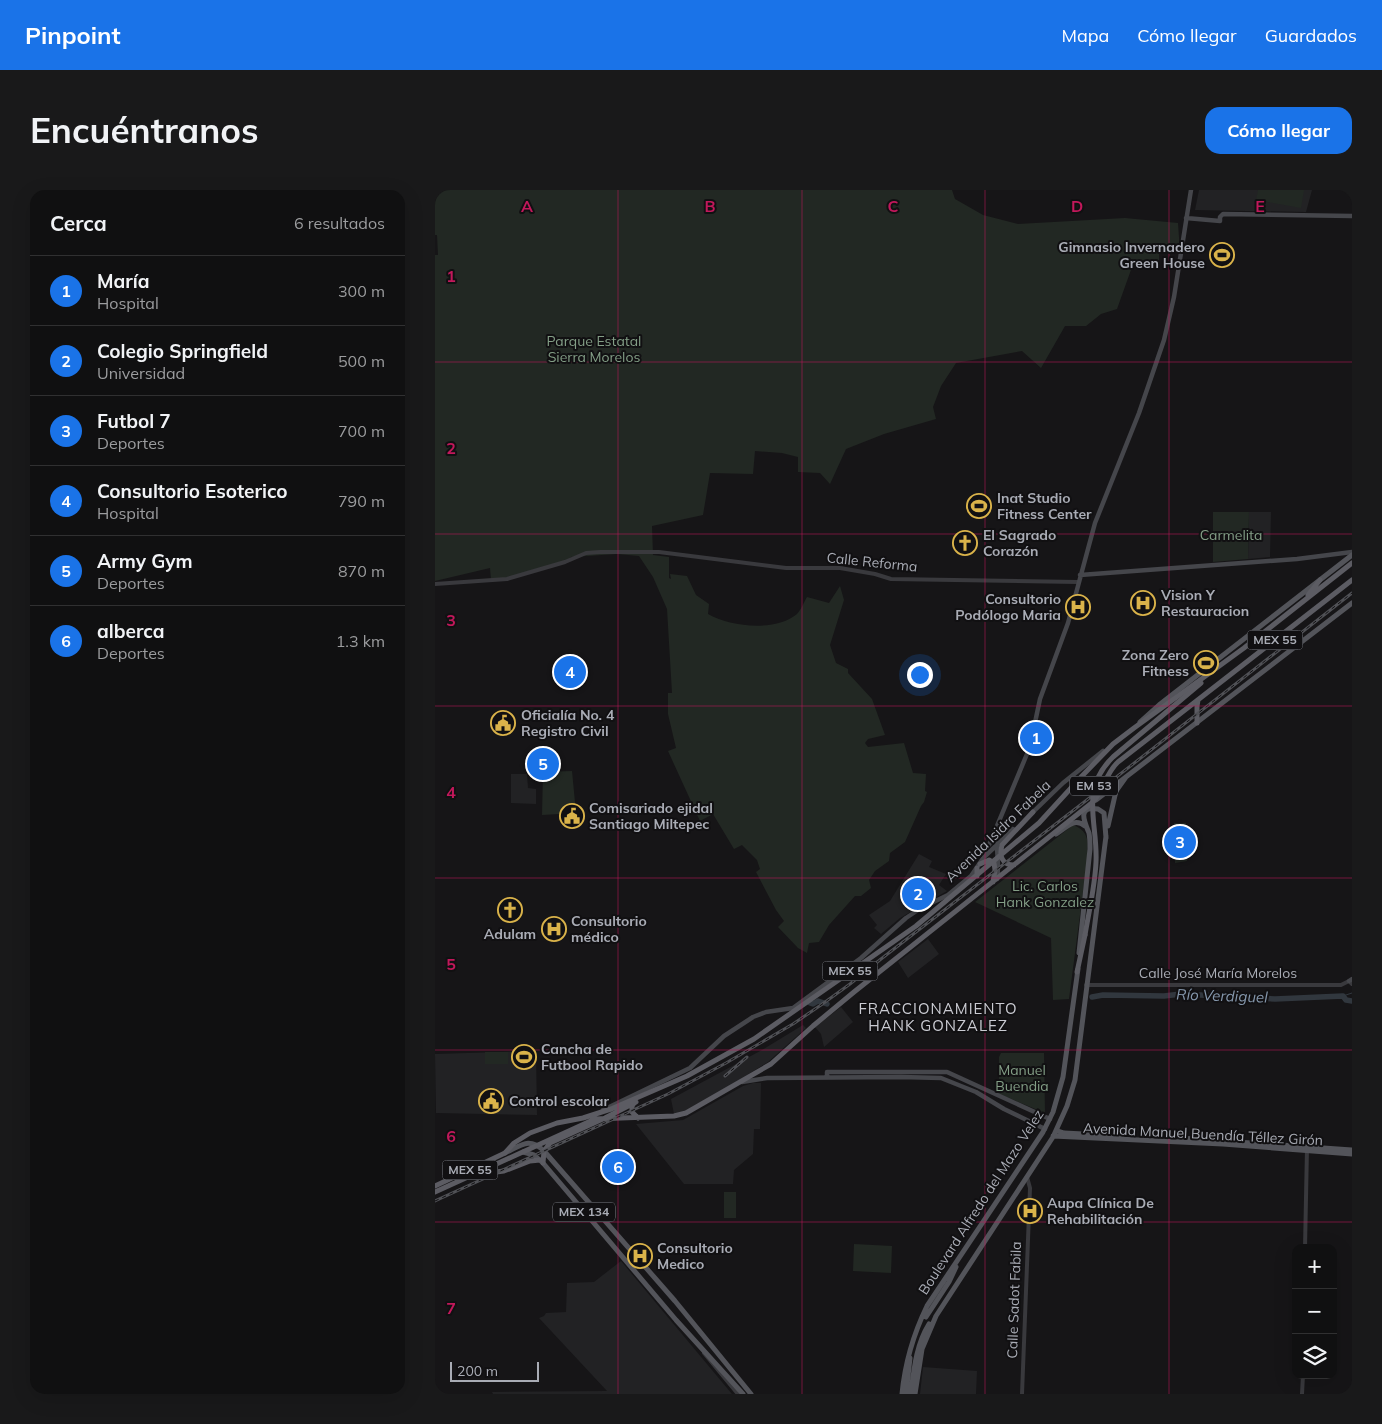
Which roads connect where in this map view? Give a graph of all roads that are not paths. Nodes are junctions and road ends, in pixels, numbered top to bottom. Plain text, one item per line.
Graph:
1 (1191, 190) edge
2 (1352, 216) edge
3 (1186, 218) junction
4 (1352, 554) edge
5 (1352, 563) edge
6 (1081, 575) junction
7 (1320, 580) junction
8 (1352, 580) edge
9 (1078, 582) junction
10 (435, 584) edge
11 (1301, 603) junction
12 (1352, 603) edge
13 (1227, 661) junction
14 (1198, 700) junction
15 (1197, 723) junction
16 (1134, 728) junction
17 (1113, 744) junction
18 (1126, 777) junction
19 (1093, 802) junction
20 (1033, 812) junction
21 (999, 822) junction
22 (1085, 827) junction
23 (996, 828) junction
24 (1014, 829) junction
25 (1105, 838) junction
26 (1045, 841) junction
27 (996, 845) junction
28 (984, 857) junction
29 (997, 858) junction
30 (1015, 865) junction
31 (978, 866) junction
32 (974, 876) junction
33 (995, 881) junction
34 (1077, 972) junction
35 (1351, 981) edge
36 (1086, 985) junction
37 (793, 1008) junction
38 (776, 1024) junction
39 (765, 1067) junction
40 (827, 1074) junction
41 (767, 1078) junction
42 (738, 1082) junction
43 (672, 1083) junction
44 (634, 1102) junction
45 (593, 1115) junction
46 (605, 1118) junction
47 (638, 1118) junction
48 (1050, 1119) junction
49 (1057, 1128) junction
50 (1045, 1129) junction
51 (1053, 1136) junction
52 (537, 1145) junction
53 (1307, 1148) junction
54 (544, 1150) junction
55 (523, 1152) junction
56 (1352, 1152) edge
57 (505, 1153) junction
58 (541, 1162) junction
59 (474, 1174) junction
60 (1027, 1177) junction
61 (435, 1186) edge
62 (1004, 1189) junction
63 (435, 1192) edge
64 (1015, 1194) junction
65 (997, 1203) junction
66 (1004, 1210) junction
67 (612, 1230) junction
68 (605, 1236) junction
69 (1305, 1244) edge
70 (959, 1259) junction
71 (936, 1316) junction
72 (702, 1349) junction
73 (1303, 1379) edge
74 (738, 1394) edge
75 (743, 1394) edge
76 (751, 1394) edge
77 (901, 1394) edge
78 (906, 1394) edge
79 (913, 1394) edge
80 (1022, 1394) edge
81 (1302, 1394) edge

1 - 3 main road
2 - 3 main road
3 - 6 main road
4 - 6 main road
4 - 7 main road
5 - 11 highway, MEX 55
6 - 9 main road
7 - 11 highway
7 - 16 main road
8 - 14 highway, MEX 55
9 - 10 street, Calle Reforma
9 - 21 main road
11 - 13 highway, MEX 55
12 - 15 main road
13 - 16 highway, MEX 55
13 - 34 highway, Boulevard Alfredo del Mazo Velez / EM 53, bridge
14 - 15 highway
14 - 19 highway, MEX 55
15 - 18 main road
16 - 17 highway, MEX 55
17 - 20 main road, Avenida Isidro Fabela / MEX 55
17 - 29 highway, Avenida Isidro Fabela / MEX 55
18 - 19 main road
18 - 25 main road, Boulevard Alfredo del Mazo Velez / EM 53
19 - 26 highway, MEX 55
20 - 24 main road, Avenida Isidro Fabela / MEX 55
20 - 29 highway
21 - 23 main road
21 - 24 main road
22 - 25 main road
22 - 26 main road
22 - 34 main road
23 - 27 main road
23 - 28 main road
24 - 27 main road, Avenida Isidro Fabela / MEX 55
25 - 36 main road, Boulevard Alfredo del Mazo Velez / EM 53
26 - 30 highway, MEX 55
27 - 28 main road, Avenida Isidro Fabela / MEX 55
27 - 29 main road
28 - 31 main road, Avenida Isidro Fabela / MEX 55
29 - 30 highway
29 - 31 highway
29 - 32 highway, Avenida Isidro Fabela / MEX 55
29 - 33 highway
30 - 33 highway, MEX 55
31 - 32 highway
32 - 37 main road, Avenida Isidro Fabela / MEX 55
32 - 38 highway, Avenida Isidro Fabela / MEX 55
33 - 39 highway, MEX 55
34 - 48 main road, Boulevard Alfredo del Mazo Velez / EM 53
35 - 36 street, Calle José María Morelos
36 - 49 main road, Boulevard Alfredo del Mazo Velez / EM 53
37 - 38 highway
37 - 45 main road, MEX 55
38 - 43 highway, Avenida Isidro Fabela / MEX 55
39 - 41 main road
39 - 42 highway, MEX 55
40 - 41 main road
40 - 48 main road
40 - 50 main road
41 - 42 main road
42 - 47 highway, MEX 55
43 - 44 highway
43 - 45 highway, Avenida Isidro Fabela / MEX 55
44 - 46 highway
44 - 47 highway
45 - 57 highway, Avenida Isidro Fabela / MEX 55
46 - 47 highway, MEX 55
46 - 52 highway, MEX 55
46 - 54 highway
48 - 50 main road, Boulevard Alfredo del Mazo Velez
49 - 51 main road, Boulevard Alfredo del Mazo Velez
49 - 53 main road, Avenida Manuel Buendía Téllez Girón
50 - 62 main road, Boulevard Alfredo del Mazo Velez
51 - 53 main road, Avenida Manuel Buendía Téllez Girón
51 - 60 main road, Boulevard Alfredo del Mazo Velez
52 - 54 main road, MEX 134
52 - 55 highway, MEX 55
52 - 57 main road, MEX 55
53 - 56 main road, Avenida Manuel Buendía Téllez Girón
53 - 69 street
54 - 58 highway
54 - 67 main road, MEX 134
55 - 58 main road, MEX 134
55 - 59 highway, MEX 55
57 - 61 highway, Avenida Isidro Fabela / MEX 55
58 - 59 highway
58 - 68 main road, MEX 134
59 - 63 highway, MEX 55
60 - 64 main road, Boulevard Alfredo del Mazo Velez
60 - 80 street, Calle Sadot Fabila
62 - 64 main road
62 - 65 main road, Boulevard Alfredo del Mazo Velez
64 - 66 main road, Boulevard Alfredo del Mazo Velez
65 - 66 main road
65 - 70 main road, Boulevard Alfredo del Mazo Velez
66 - 71 main road, Boulevard Alfredo del Mazo Velez
67 - 68 main road
67 - 76 main road, MEX 134
68 - 72 main road, MEX 134
70 - 77 main road, Boulevard Alfredo del Mazo Velez
70 - 78 main road
71 - 79 main road, Boulevard Alfredo del Mazo Velez
71 - 79 main road
72 - 74 street
72 - 75 main road, MEX 134
73 - 81 street

